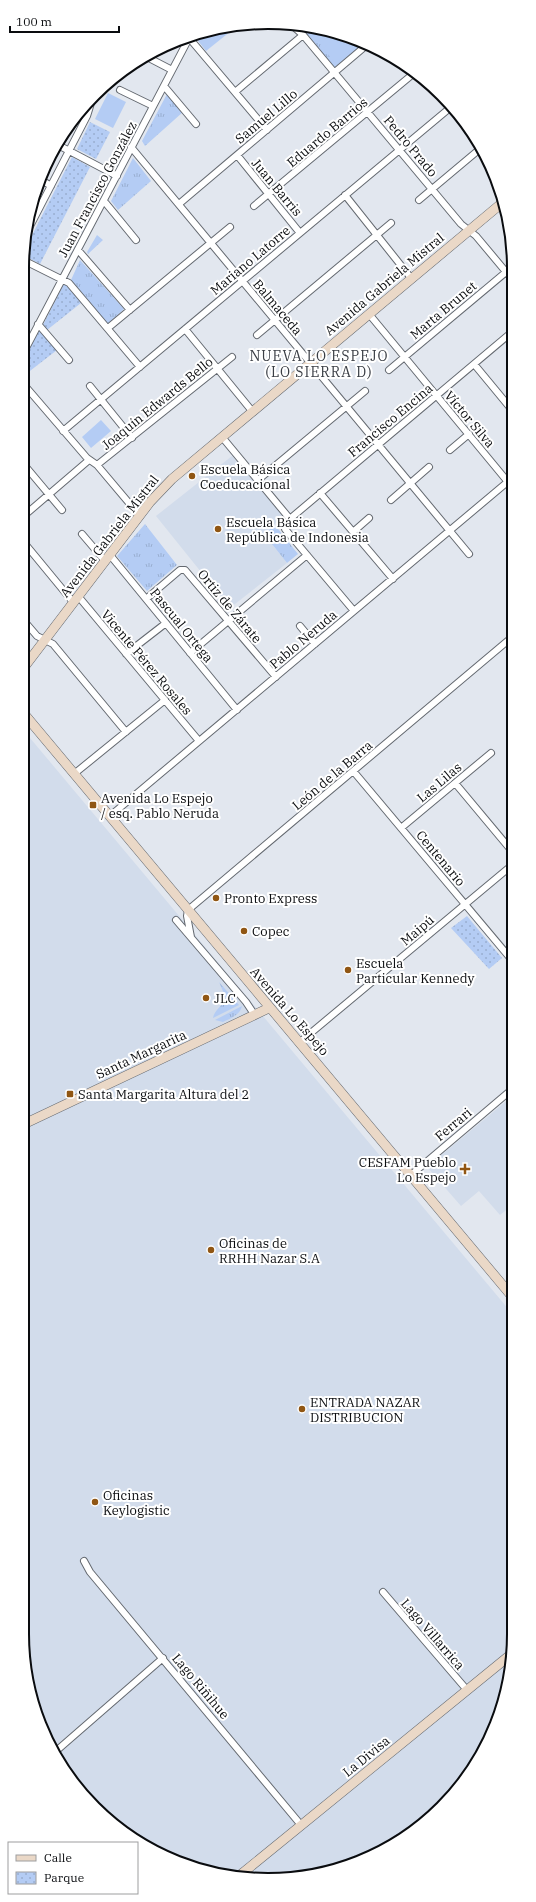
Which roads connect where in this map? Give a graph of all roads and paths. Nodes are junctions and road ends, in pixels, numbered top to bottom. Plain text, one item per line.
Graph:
1 (298, 31) edge
2 (303, 35) junction
3 (188, 43) edge
4 (184, 44) edge
5 (363, 49) edge
6 (152, 59) edge
7 (172, 70) junction
8 (334, 73) junction
9 (410, 76) edge
10 (164, 86) junction
11 (120, 90) dead end
12 (235, 92) junction
13 (153, 106) junction
14 (448, 110) edge
15 (367, 112) junction
16 (85, 115) edge
17 (196, 124) dead end
18 (267, 130) junction
19 (62, 147) edge
20 (131, 148) junction
21 (399, 150) junction
22 (69, 151) junction
23 (477, 152) edge
24 (237, 156) junction
25 (117, 176) junction
26 (45, 182) edge
27 (51, 186) junction
28 (432, 189) junction
29 (269, 194) junction
30 (345, 195) junction
31 (419, 200) dead end
32 (104, 201) junction
33 (179, 204) junction
34 (254, 206) dead end
35 (499, 206) edge
36 (36, 210) edge
37 (391, 223) dead end
38 (230, 227) dead end
39 (469, 230) junction
40 (300, 233) junction
41 (377, 234) junction
42 (136, 240) dead end
43 (211, 243) junction
44 (78, 250) junction
45 (29, 264) edge
46 (506, 272) joint
47 (411, 278) junction
48 (62, 279) junction
49 (243, 281) junction
50 (130, 310) junction
51 (369, 314) junction
52 (275, 320) junction
53 (38, 324) junction
54 (108, 328) junction
55 (185, 329) junction
56 (257, 335) dead end
57 (507, 337) edge
58 (29, 342) edge
59 (232, 357) dead end
60 (404, 357) junction
61 (69, 360) dead end
62 (310, 362) junction
63 (474, 364) junction
64 (140, 367) junction
65 (217, 368) junction
66 (388, 370) dead end
67 (90, 386) dead end
68 (29, 391) edge
69 (365, 391) dead end
70 (436, 396) junction
71 (101, 400) junction
72 (507, 404) edge
73 (346, 406) junction
74 (252, 411) junction
75 (63, 431) junction
76 (468, 434) junction
77 (222, 437) junction
78 (132, 438) junction
79 (378, 444) junction
80 (450, 450) dead end
81 (89, 460) junction
82 (97, 466) junction
83 (429, 467) dead end
84 (29, 471) edge
85 (507, 478) edge
86 (258, 480) junction
87 (410, 483) junction
88 (507, 484) edge
89 (320, 493) junction
90 (49, 495) junction
91 (391, 500) dead end
92 (62, 510) dead end
93 (29, 512) edge
94 (140, 516) junction
95 (368, 518) dead end
96 (290, 519) junction
97 (450, 531) junction
98 (353, 532) junction
99 (82, 534) dead end
100 (29, 548) edge
101 (469, 554) dead end
102 (307, 555) junction
103 (107, 558) junction
104 (393, 579) junction
105 (76, 599) junction
106 (146, 599) junction
107 (354, 611) junction
108 (228, 621) junction
109 (166, 623) junction
110 (300, 626) dead end
111 (29, 627) edge
112 (44, 640) junction
113 (507, 641) edge
114 (315, 644) junction
115 (190, 653) junction
116 (126, 654) junction
117 (29, 661) edge
118 (276, 677) junction
119 (165, 700) junction
120 (237, 710) junction
121 (29, 720) edge
122 (29, 728) edge
123 (126, 732) junction
124 (199, 741) junction
125 (50, 746) junction
126 (491, 753) dead end
127 (354, 772) junction
128 (74, 774) junction
129 (455, 783) junction
130 (110, 816) junction
131 (401, 828) junction
132 (507, 845) edge
133 (507, 869) edge
134 (465, 904) junction
135 (188, 910) junction
136 (176, 920) dead end
137 (191, 937) junction
138 (507, 954) edge
139 (270, 1008) junction
140 (254, 1014) junction
141 (300, 1042) junction
142 (507, 1094) edge
143 (29, 1122) edge
144 (411, 1175) junction
145 (507, 1290) edge
146 (84, 1561) dead end
147 (383, 1592) dead end
148 (163, 1658) junction
149 (505, 1659) edge
150 (467, 1690) junction
151 (59, 1750) edge
152 (302, 1825) junction
153 (245, 1872) edge

1 - 2 street, Pedro Prado
2 - 8 street, Pedro Prado
2 - 12 street
3 - 12 street
4 - 7 street, Juan Francisco González
5 - 8 street, Samuel Lillo
6 - 7 street
7 - 10 street, Juan Francisco González
8 - 15 street, Pedro Prado
8 - 18 street, Samuel Lillo
9 - 15 street, Eduardo Barrios
10 - 13 street, Juan Francisco González
10 - 17 street
11 - 13 street
12 - 18 street
13 - 20 street, Juan Francisco González
14 - 21 street, Mariano Latorre
15 - 21 street, Pedro Prado
15 - 29 street, Eduardo Barrios
16 - 22 street
18 - 24 street, Samuel Lillo
19 - 22 street
20 - 25 street, Juan Francisco González
20 - 33 street, Balmaceda
21 - 28 street, Pedro Prado
21 - 30 street, Mariano Latorre
22 - 25 street
22 - 27 street
23 - 28 street
24 - 29 street, Juan Barris
24 - 33 street, Samuel Lillo
25 - 32 street, Juan Francisco González
26 - 27 street
27 - 36 street
28 - 31 street
28 - 39 street, Pedro Prado
29 - 34 street, Eduardo Barrios
29 - 40 street, Juan Barris
30 - 40 street, Mariano Latorre
30 - 41 street
32 - 42 street
32 - 44 street, Juan Francisco González
33 - 43 street, Balmaceda
35 - 39 main road, Avenida Gabriela Mistral
37 - 41 street
38 - 43 street
39 - 46 street, Pedro Prado
39 - 47 main road, Avenida Gabriela Mistral
40 - 49 street, Mariano Latorre
41 - 47 street
41 - 52 street
43 - 49 street, Balmaceda
43 - 50 street
44 - 48 street, Juan Francisco González
44 - 50 street
45 - 48 street
46 - 60 street, Marta Brunet
47 - 51 main road, Avenida Gabriela Mistral
48 - 53 street, Juan Francisco González
48 - 54 street
49 - 52 street, Balmaceda
49 - 55 street, Mariano Latorre
50 - 54 street
51 - 60 street, Víctor Silva
51 - 62 main road, Avenida Gabriela Mistral
52 - 56 street
52 - 62 street, Balmaceda
53 - 58 street, Juan Francisco González
53 - 61 street
54 - 64 street
55 - 64 street, Mariano Latorre
55 - 65 street
57 - 63 street, Francisco Encina
59 - 65 street, Joaquín Edwards Bello
60 - 66 street, Marta Brunet
60 - 70 street, Víctor Silva
62 - 73 street, Balmaceda
62 - 74 main road, Avenida Gabriela Mistral
63 - 70 street, Francisco Encina
63 - 72 street
64 - 71 street, Mariano Latorre
65 - 74 street
65 - 78 street, Joaquín Edwards Bello
67 - 71 street
68 - 75 street
69 - 73 street
70 - 76 street, Víctor Silva
70 - 79 street, Francisco Encina
71 - 75 street, Mariano Latorre
71 - 78 street
73 - 79 street, Balmaceda
73 - 86 street
74 - 77 main road, Avenida Gabriela Mistral
75 - 81 street
76 - 80 street
76 - 85 street, Víctor Silva
77 - 86 street
77 - 94 main road, Avenida Gabriela Mistral
78 - 82 street, Joaquín Edwards Bello
79 - 87 street, Balmaceda
79 - 89 street, Francisco Encina
81 - 82 street
81 - 90 street, Joaquín Edwards Bello
82 - 94 street
83 - 87 street
84 - 90 street
86 - 96 street
87 - 91 street
87 - 97 street, Balmaceda
88 - 97 street, Pablo Neruda
89 - 96 street, Francisco Encina
89 - 98 street
90 - 92 street
90 - 93 street, Joaquín Edwards Bello
94 - 103 main road, Avenida Gabriela Mistral
95 - 98 street
96 - 102 street, Francisco Encina
97 - 101 street, Balmaceda
97 - 104 street, Pablo Neruda
98 - 104 street
99 - 103 street, Pascual Ortega
100 - 105 street, Vicente Pérez Rosales
102 - 107 street
102 - 108 street
103 - 105 main road, Avenida Gabriela Mistral
103 - 106 street, Pascual Ortega
104 - 107 street, Pablo Neruda
105 - 112 main road, Avenida Gabriela Mistral
105 - 116 street, Vicente Pérez Rosales
106 - 108 street, Ortiz de Zárate
106 - 109 street, Pascual Ortega
107 - 114 street, Pablo Neruda
108 - 115 street
108 - 118 street, Ortiz de Zárate
109 - 115 street, Pascual Ortega
109 - 116 street
110 - 114 street
111 - 112 street
112 - 117 main road, Avenida Gabriela Mistral
112 - 123 street
113 - 127 street, León de la Barra
114 - 118 street, Pablo Neruda
115 - 120 street, Pascual Ortega
116 - 119 street, Vicente Pérez Rosales
118 - 120 street, Pablo Neruda
119 - 123 street
119 - 124 street, Vicente Pérez Rosales
120 - 124 street, Pablo Neruda
121 - 125 main road, Avenida Lo Espejo
122 - 125 main road, Avenida Lo Espejo
123 - 128 street
124 - 130 street, Pablo Neruda
125 - 128 main road, Avenida Lo Espejo
126 - 129 street, Las Lilas
127 - 131 street, Centenario
127 - 135 street, León de la Barra
128 - 130 main road, Avenida Lo Espejo
129 - 131 street, Las Lilas
129 - 132 street
130 - 135 main road, Avenida Lo Espejo
131 - 134 street, Centenario
133 - 134 street, Maipú
134 - 138 street, Centenario
134 - 141 street, Maipú
135 - 137 street
135 - 139 main road, Avenida Lo Espejo
136 - 137 street, Avenida Lo Espejo
137 - 140 street, Avenida Lo Espejo
139 - 140 main road, Santa Margarita
139 - 141 main road, Avenida Lo Espejo
140 - 143 main road, Santa Margarita
141 - 144 main road, Avenida Lo Espejo
142 - 144 street, Ferrari
144 - 145 main road, Avenida Lo Espejo
146 - 148 street, Lago Riñihue
147 - 150 street, Lago Villarrica
148 - 151 street
148 - 152 street, Lago Riñihue
149 - 150 main road, La Divisa
150 - 152 main road, La Divisa
152 - 153 main road, La Divisa

